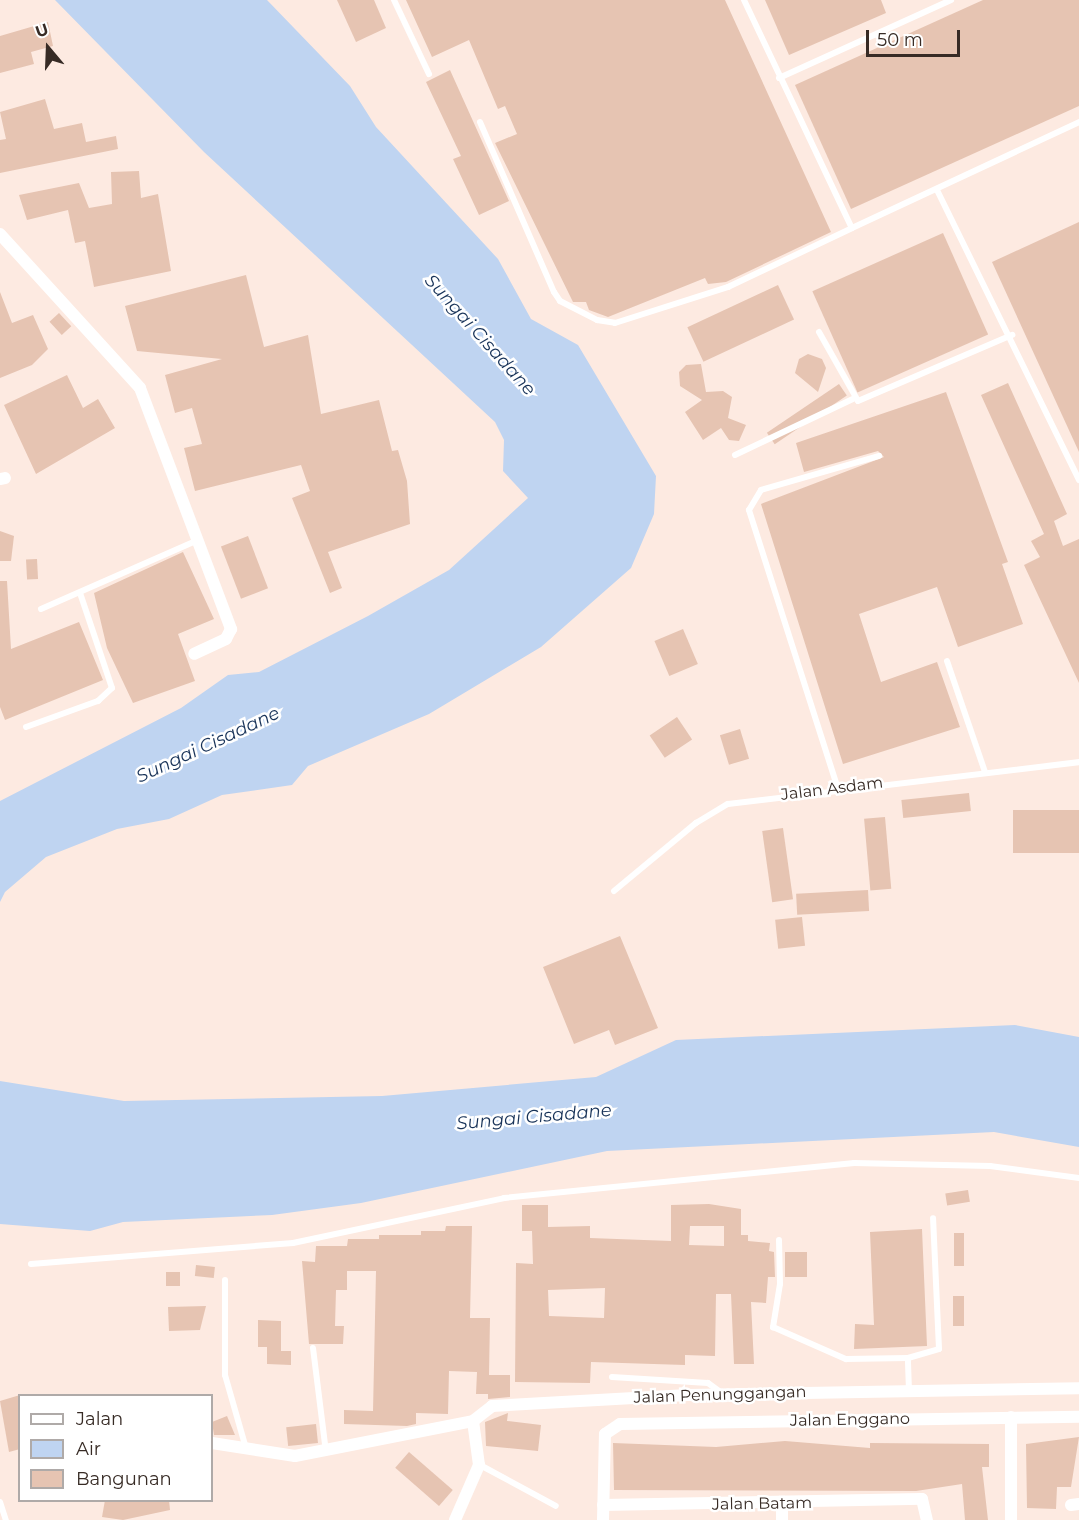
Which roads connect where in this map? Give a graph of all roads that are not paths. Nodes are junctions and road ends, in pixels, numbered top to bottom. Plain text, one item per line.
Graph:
1 (394, 0) edge
2 (744, 0) edge
3 (951, 0) edge
4 (429, 74) dead end
5 (779, 78) junction
6 (480, 122) dead end
7 (1079, 123) edge
8 (937, 190) junction
9 (852, 228) junction
10 (0, 234) edge
11 (819, 332) dead end
12 (1012, 335) junction
13 (853, 399) junction
14 (735, 455) dead end
15 (879, 456) dead end
16 (1079, 480) edge
17 (196, 541) junction
18 (80, 593) junction
19 (41, 609) dead end
20 (194, 654) dead end
21 (947, 660) dead end
22 (26, 727) dead end
23 (1079, 762) edge
24 (985, 772) junction
25 (838, 789) junction
26 (614, 891) dead end
27 (1079, 1178) edge
28 (933, 1218) dead end
29 (778, 1240) dead end
30 (31, 1264) dead end
31 (225, 1280) dead end
32 (313, 1348) dead end
33 (908, 1358) junction
34 (612, 1377) dead end
35 (1079, 1388) edge
36 (909, 1391) junction
37 (723, 1394) junction
38 (1011, 1417) junction
39 (1079, 1418) edge
40 (473, 1421) junction
41 (213, 1443) edge
42 (247, 1451) junction
43 (326, 1452) junction
44 (479, 1465) junction
45 (0, 1502) edge
46 (603, 1505) junction
47 (782, 1505) junction
48 (556, 1506) dead end
49 (6, 1520) edge
50 (455, 1520) edge
51 (603, 1520) edge
52 (782, 1520) edge
53 (927, 1520) edge
54 (1011, 1520) edge

1 - 4 lane
2 - 5 lane
3 - 5 lane
5 - 9 lane
6 - 9 lane
7 - 8 lane
8 - 9 lane
8 - 12 lane
10 - 17 street
11 - 13 lane
12 - 13 lane
12 - 16 lane
13 - 14 lane
15 - 25 lane
17 - 18 lane
17 - 20 street
18 - 19 lane
18 - 22 lane
21 - 24 lane
23 - 24 lane, Jalan Asdam
24 - 25 lane, Jalan Asdam
25 - 26 lane, Jalan Asdam
27 - 30 lane
28 - 33 lane
29 - 33 lane
31 - 42 lane
32 - 43 lane
33 - 36 lane
34 - 37 lane
35 - 36 street, Jalan Penunggangan
36 - 37 street, Jalan Penunggangan
37 - 40 street, Jalan Penunggangan
38 - 39 street, Jalan Enggano
38 - 46 street, Jalan Enggano
38 - 54 street
40 - 43 street
40 - 44 street
41 - 42 street
42 - 43 street
44 - 48 lane
44 - 50 street
45 - 49 lane
46 - 47 street, Jalan Batam
46 - 51 street
47 - 52 street
47 - 53 street, Jalan Batam

